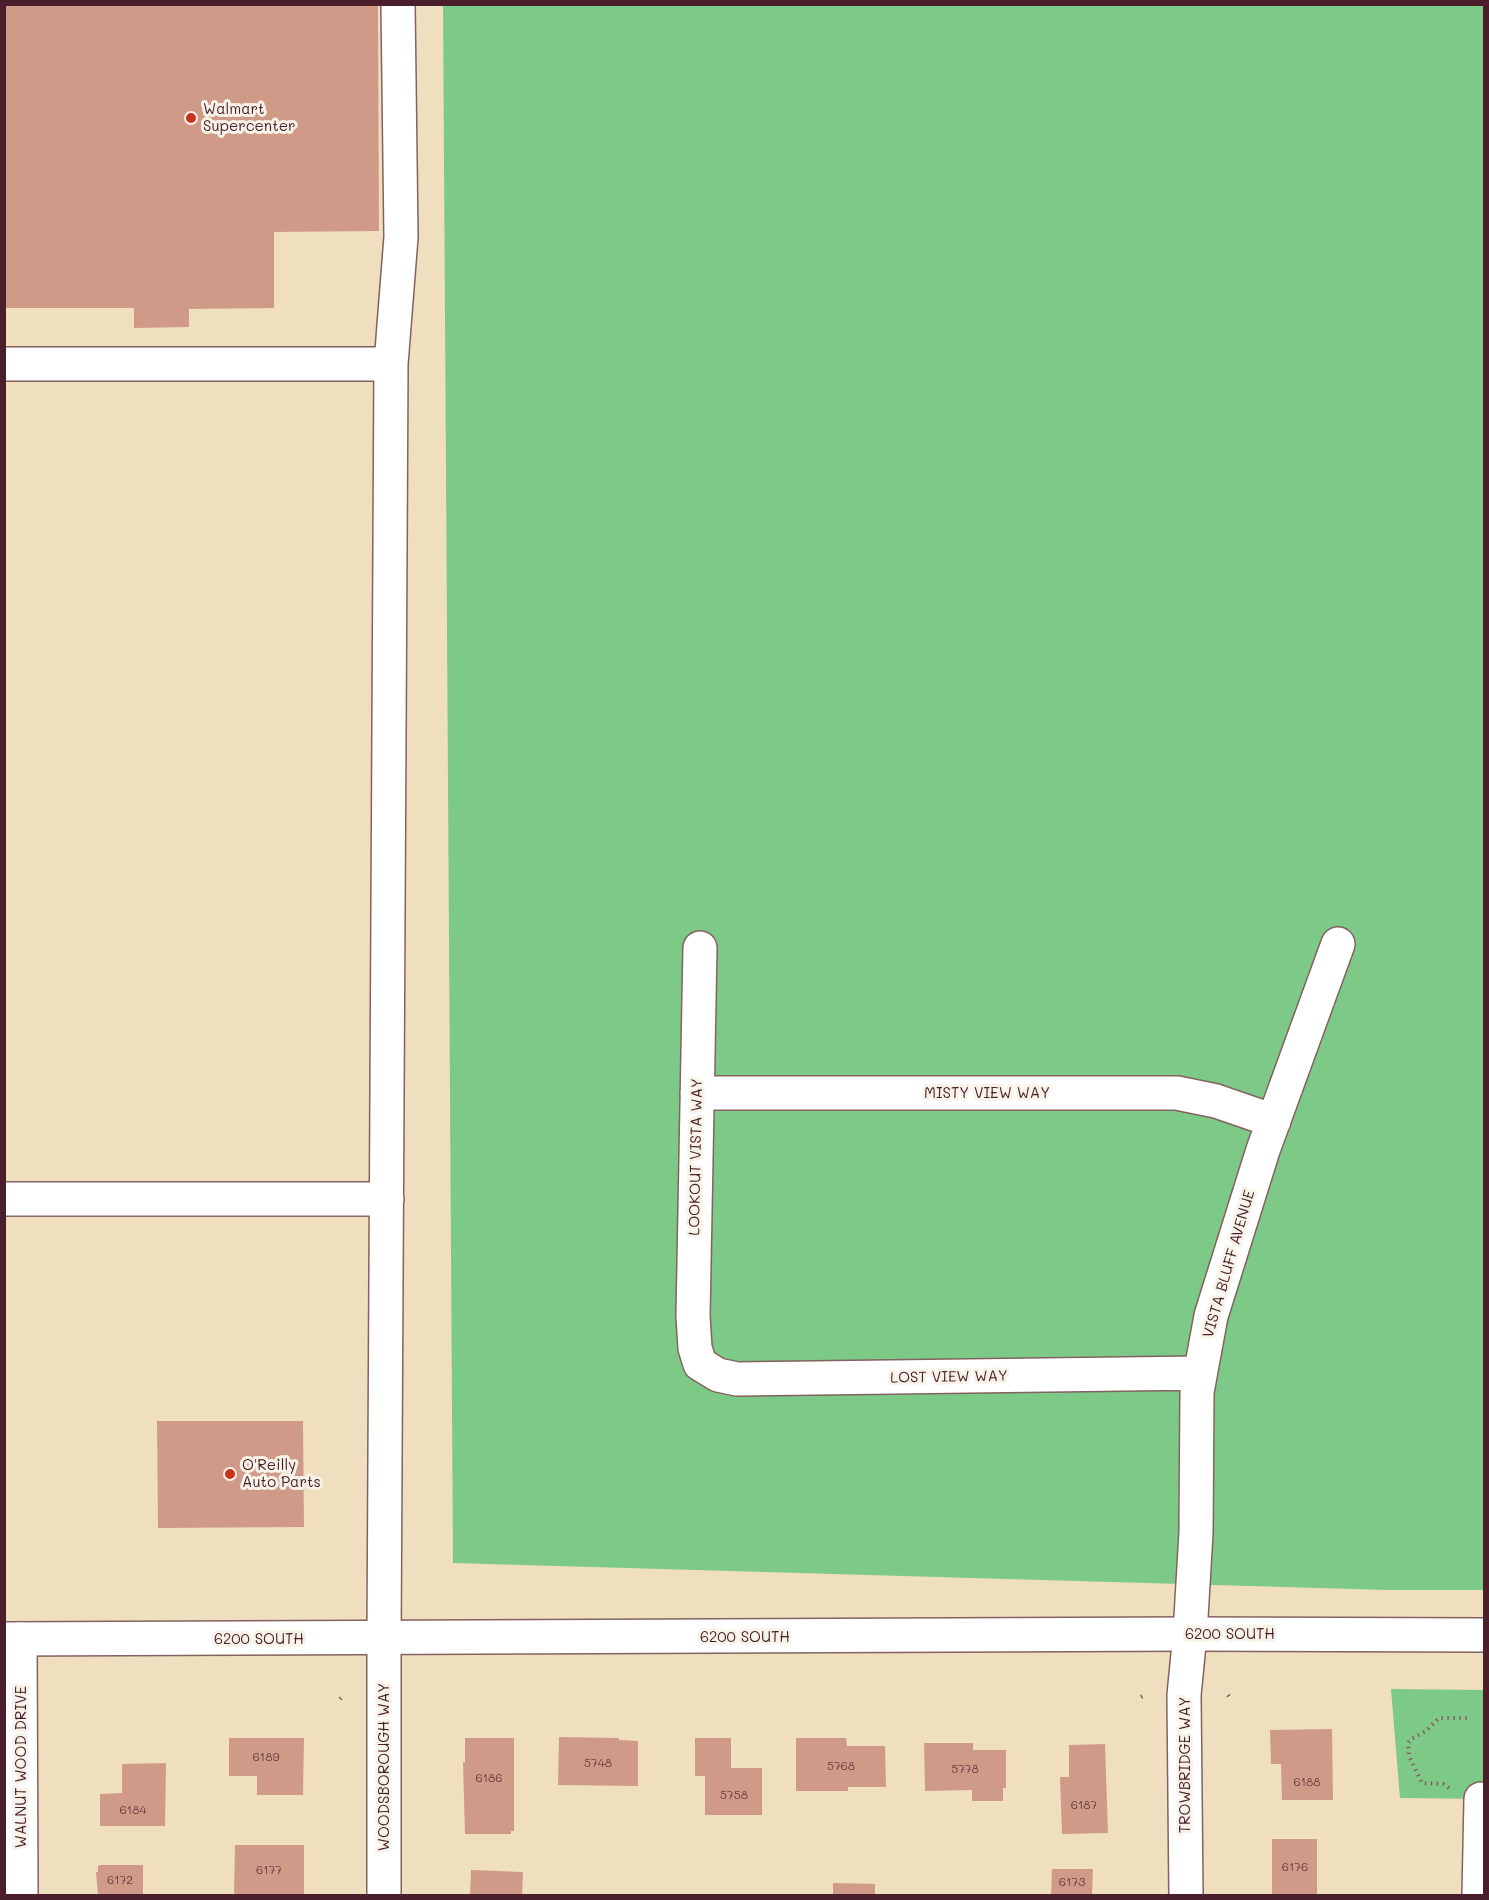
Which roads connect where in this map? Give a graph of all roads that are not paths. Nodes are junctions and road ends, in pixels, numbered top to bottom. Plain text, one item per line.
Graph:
1 (398, 4) edge
2 (4, 364) edge
3 (391, 364) junction
4 (1338, 944) dead end
5 (700, 948) dead end
6 (697, 1093) junction
7 (1274, 1121) junction
8 (4, 1199) edge
9 (387, 1199) junction
10 (700, 1365) joint
11 (1200, 1373) junction
12 (1190, 1634) junction
13 (1485, 1635) edge
14 (12, 1639) edge
15 (384, 1639) junction
16 (1467, 1795) road end
17 (21, 1896) edge
18 (384, 1896) edge
19 (1186, 1896) edge
20 (1479, 1896) edge

1 - 3 street, WOODSBOROUGH WAY
2 - 3 street
3 - 9 street, WOODSBOROUGH WAY
4 - 7 street, VISTA BLUFF AVENUE
5 - 6 street, LOOKOUT VISTA WAY
6 - 7 street, MISTY VIEW WAY
6 - 10 street, LOOKOUT VISTA WAY
7 - 11 street, VISTA BLUFF AVENUE
8 - 9 street
9 - 15 street, WOODSBOROUGH WAY
10 - 11 street, LOST VIEW WAY
11 - 12 street, VISTA BLUFF AVENUE
12 - 13 street, 6200 SOUTH
12 - 15 street, 6200 SOUTH
12 - 19 street, TROWBRIDGE WAY
14 - 15 street, 6200 SOUTH
14 - 17 street, WALNUT WOOD DRIVE
15 - 18 street, WOODSBOROUGH WAY
16 - 20 street

